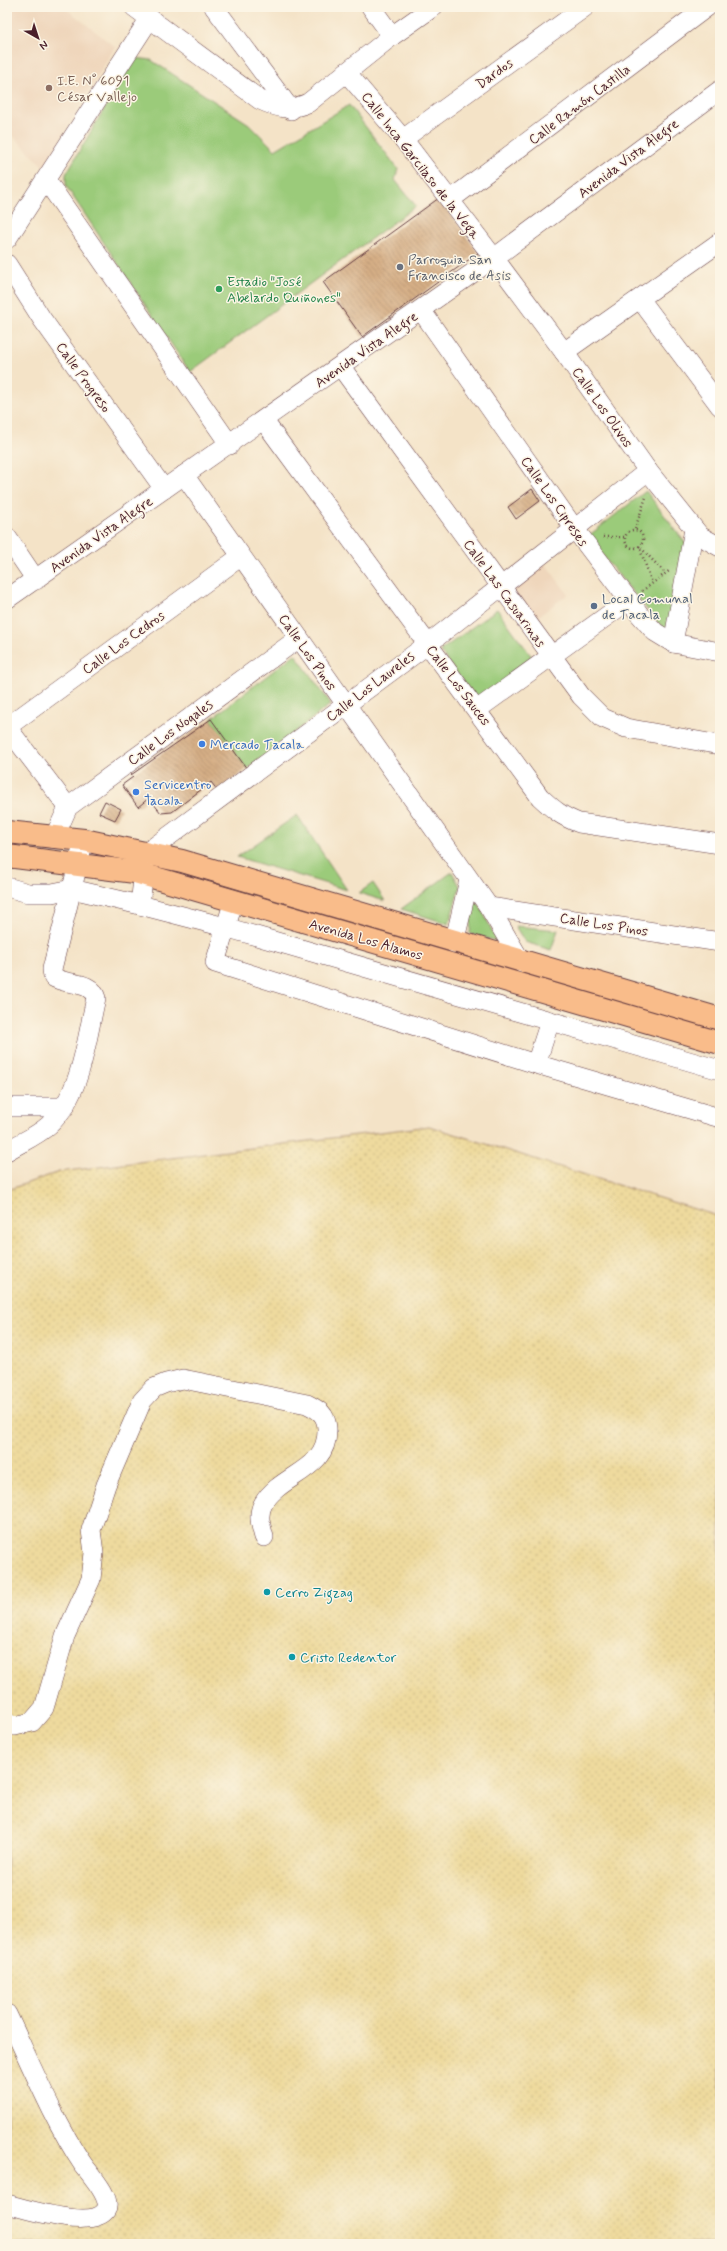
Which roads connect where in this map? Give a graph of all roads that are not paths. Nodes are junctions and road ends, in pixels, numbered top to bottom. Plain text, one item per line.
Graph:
1 (134, 7) edge
2 (214, 7) edge
3 (371, 7) edge
4 (433, 7) edge
5 (585, 7) edge
6 (707, 7) edge
7 (150, 18) junction
8 (392, 36) junction
9 (346, 72) junction
10 (717, 98) edge
11 (291, 110) junction
12 (403, 139) junction
13 (46, 180) junction
14 (450, 200) junction
15 (7, 239) edge
16 (720, 242) edge
17 (494, 258) junction
18 (7, 264) edge
19 (640, 299) junction
20 (421, 310) junction
21 (564, 352) junction
22 (341, 367) junction
23 (720, 406) edge
24 (264, 420) junction
25 (230, 445) junction
26 (648, 471) junction
27 (184, 475) junction
28 (164, 489) junction
29 (574, 528) junction
30 (694, 529) junction
31 (7, 537) edge
32 (720, 547) edge
33 (240, 557) junction
34 (36, 580) junction
35 (499, 586) junction
36 (7, 600) edge
37 (629, 600) junction
38 (299, 638) junction
39 (673, 643) junction
40 (428, 644) junction
41 (720, 652) edge
42 (551, 656) junction
43 (344, 705) junction
44 (478, 709) junction
45 (7, 726) edge
46 (720, 745) edge
47 (68, 807) junction
48 (7, 832) edge
49 (54, 838) junction
50 (84, 840) junction
51 (720, 844) edge
52 (146, 853) junction
53 (7, 856) edge
54 (78, 863) junction
55 (143, 875) junction
56 (469, 880) junction
57 (7, 887) edge
58 (72, 888) junction
59 (234, 900) junction
60 (140, 905) junction
61 (489, 906) junction
62 (225, 927) junction
63 (720, 942) edge
64 (454, 943) junction
65 (522, 963) junction
66 (551, 971) junction
67 (545, 992) junction
68 (544, 1019) junction
69 (720, 1019) edge
70 (720, 1043) edge
71 (536, 1064) junction
72 (720, 1070) edge
73 (7, 1107) edge
74 (65, 1107) junction
75 (720, 1118) edge
76 (7, 1152) edge
77 (264, 1537) dead end
78 (7, 1723) edge
79 (7, 2014) edge
80 (7, 2204) edge

1 - 7 street
2 - 11 street
3 - 8 street
4 - 8 street
5 - 12 street, Dardos
6 - 14 street, Calle Ramón Castilla
7 - 11 street
7 - 13 street
8 - 9 street
9 - 11 street
9 - 12 street, Calle Inca Garcilaso de la Vega
10 - 17 street, Avenida Vista Alegre
12 - 14 street, Calle Inca Garcilaso de la Vega
13 - 15 street
13 - 25 street
14 - 17 street, Calle Inca Garcilaso de la Vega
16 - 19 street
17 - 20 street, Avenida Vista Alegre
17 - 21 street, Calle Los Olivos
18 - 28 street, Calle Progreso
19 - 21 street
19 - 23 street
20 - 22 street, Avenida Vista Alegre
20 - 29 street, Calle Los Cipreses
21 - 26 street, Calle Los Olivos
22 - 24 street, Avenida Vista Alegre
22 - 35 street, Calle Las Casuarinas
24 - 25 street, Avenida Vista Alegre
24 - 40 street, Calle Los Sauces
25 - 27 street, Avenida Vista Alegre
26 - 29 street, Calle Los Laureles
26 - 30 street, Calle Los Olivos
27 - 28 street, Avenida Vista Alegre
27 - 33 street, Calle Los Pinos
28 - 34 street, Avenida Vista Alegre
29 - 35 street, Calle Los Laureles
29 - 37 street, Calle Los Cipreses
30 - 32 street, Calle Los Olivos
30 - 39 street
31 - 34 street
33 - 38 street, Calle Los Pinos
33 - 45 street, Calle Los Cedros
34 - 36 street, Avenida Vista Alegre
35 - 40 street, Calle Los Laureles
35 - 42 street, Calle Las Casuarinas
37 - 39 street, Calle Los Cipreses
37 - 42 street
38 - 43 street, Calle Los Pinos
38 - 47 street, Calle Los Nogales
39 - 41 street, Calle Los Cipreses
40 - 43 street, Calle Los Laureles
40 - 44 street, Calle Los Sauces
42 - 44 street
42 - 46 street, Calle Las Casuarinas
43 - 52 street, Calle Los Laureles
43 - 56 street, Calle Los Pinos
44 - 51 street, Calle Los Sauces
45 - 47 street
47 - 49 street, Calle Los Nogales
48 - 49 main road, Avenida Los Alamos
49 - 50 main road, Avenida Los Alamos
50 - 52 main road, Avenida Los Alamos
50 - 54 street
52 - 55 street
52 - 64 main road, Avenida Los Alamos
53 - 54 main road, Avenida Los Alamos
54 - 55 main road, Avenida Los Alamos
54 - 58 street
55 - 59 main road, Avenida Los Alamos
55 - 60 street
56 - 61 street, Calle Los Pinos
56 - 64 street
57 - 58 street
58 - 60 street
58 - 74 street
59 - 62 street
59 - 67 main road, Avenida Los Alamos
60 - 62 street
61 - 63 street, Calle Los Pinos
61 - 65 street, Calle Los Pinos
62 - 68 street
62 - 71 street
64 - 65 main road, Avenida Los Alamos
65 - 66 main road, Avenida Los Alamos
66 - 67 street
66 - 69 main road, Avenida Los Alamos
67 - 68 street
67 - 70 main road, Avenida Los Alamos
68 - 71 street
68 - 72 street
71 - 75 street
73 - 74 street
74 - 76 street
77 - 78 street
79 - 80 street

